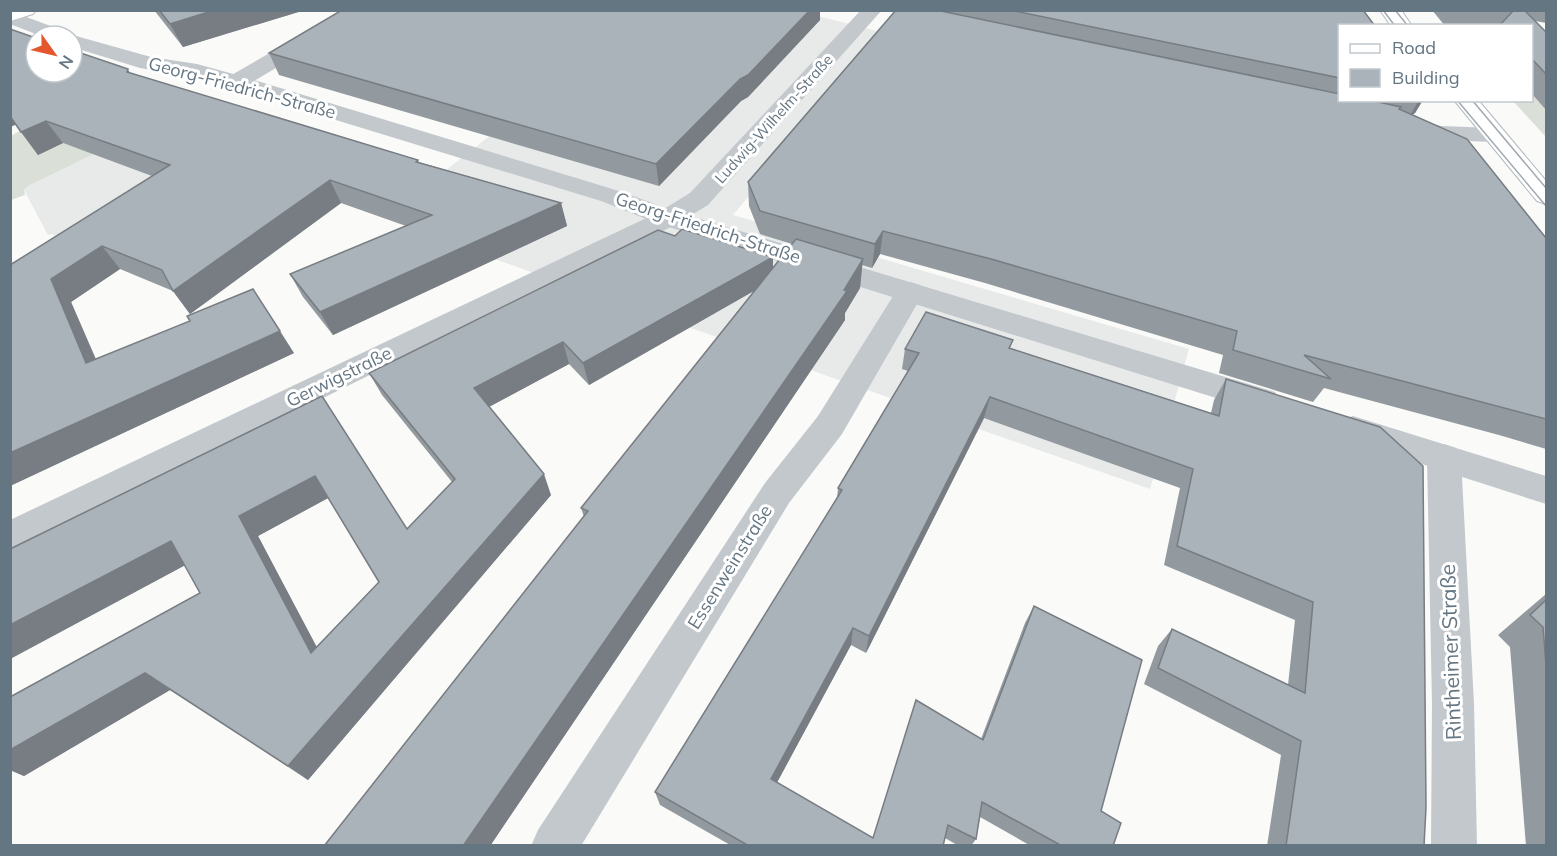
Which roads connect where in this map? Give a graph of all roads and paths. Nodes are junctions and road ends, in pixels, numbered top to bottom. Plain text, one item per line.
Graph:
1 (26, 10) edge
2 (360, 10) edge
3 (1390, 10) edge
4 (876, 12) edge
5 (10, 16) edge
6 (30, 24) edge
7 (1400, 24) edge
8 (84, 44) edge
9 (236, 82) junction
10 (1467, 102) edge
11 (1384, 122) edge
12 (1494, 135) junction
13 (1546, 196) edge
14 (668, 218) junction
15 (910, 292) junction
16 (1296, 411) edge
17 (1329, 421) edge
18 (1444, 458) junction
19 (1546, 490) edge
20 (10, 537) edge
21 (554, 846) edge
22 (1454, 846) edge

1 - 5 main road
2 - 9 street
3 - 7 main road
4 - 14 street, Ludwig-Wilhelm-Straße
5 - 6 street
8 - 9 street, Georg-Friedrich-Straße
9 - 14 street, Georg-Friedrich-Straße
10 - 12 main road
11 - 12 street
12 - 13 main road
14 - 15 street, Georg-Friedrich-Straße
14 - 20 street, Gerwigstraße
15 - 16 street, Georg-Friedrich-Straße
15 - 21 street, Essenweinstraße
17 - 18 street
18 - 19 street
18 - 22 street, Rintheimer Straße

